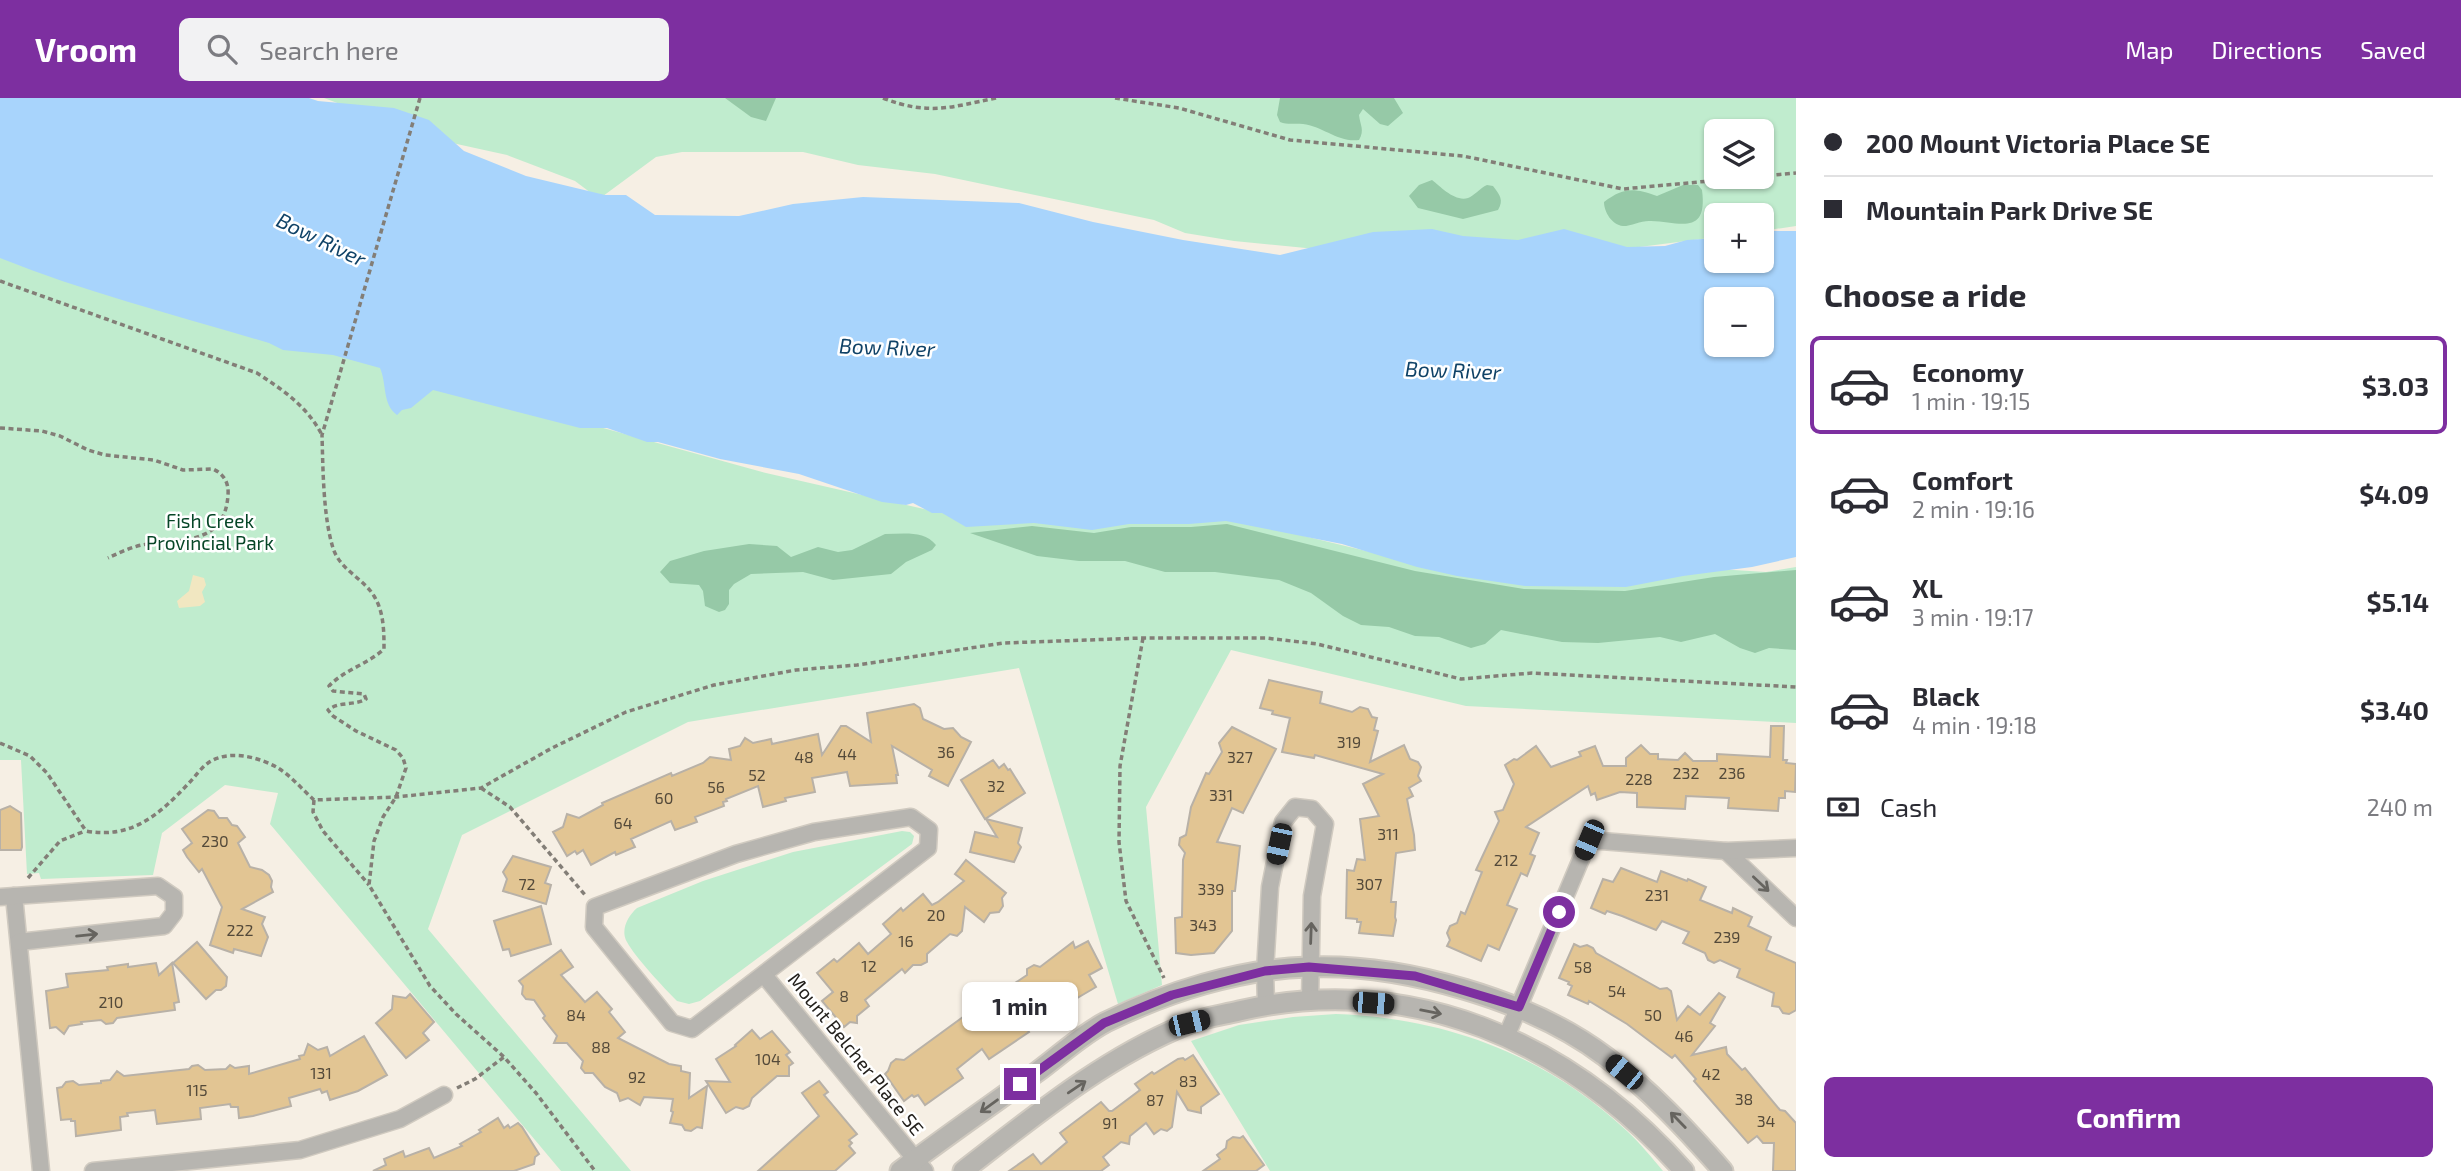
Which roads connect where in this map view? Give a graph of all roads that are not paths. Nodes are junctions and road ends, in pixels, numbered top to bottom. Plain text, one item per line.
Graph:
1 (1796, 848) edge
2 (1726, 851) junction
3 (7, 897) edge
4 (1796, 918) edge
5 (19, 942) junction
6 (1309, 967) junction
7 (1265, 971) junction
8 (764, 975) junction
9 (1310, 1001) junction
10 (1266, 1005) junction
11 (1519, 1007) junction
12 (1507, 1035) junction
13 (444, 1095) road end
14 (913, 1167) edge
15 (41, 1171) edge
16 (93, 1171) edge
17 (963, 1171) edge
18 (1684, 1171) edge
19 (1723, 1171) edge

1 - 2 street
2 -> 4 street
2 - 11 street
3 - 5 street
5 -> 3 street
5 - 15 street
6 - 7 street
6 -> 7 street
6 - 9 street
6 - 11 street
7 - 10 street
7 -> 14 street
8 - 8 street, Mount Belcher Place SE
8 - 14 street, Mount Belcher Place SE
9 - 10 street
9 -> 12 street
17 -> 10 street
11 - 12 street
19 -> 11 street
12 - 18 street
13 - 16 street

